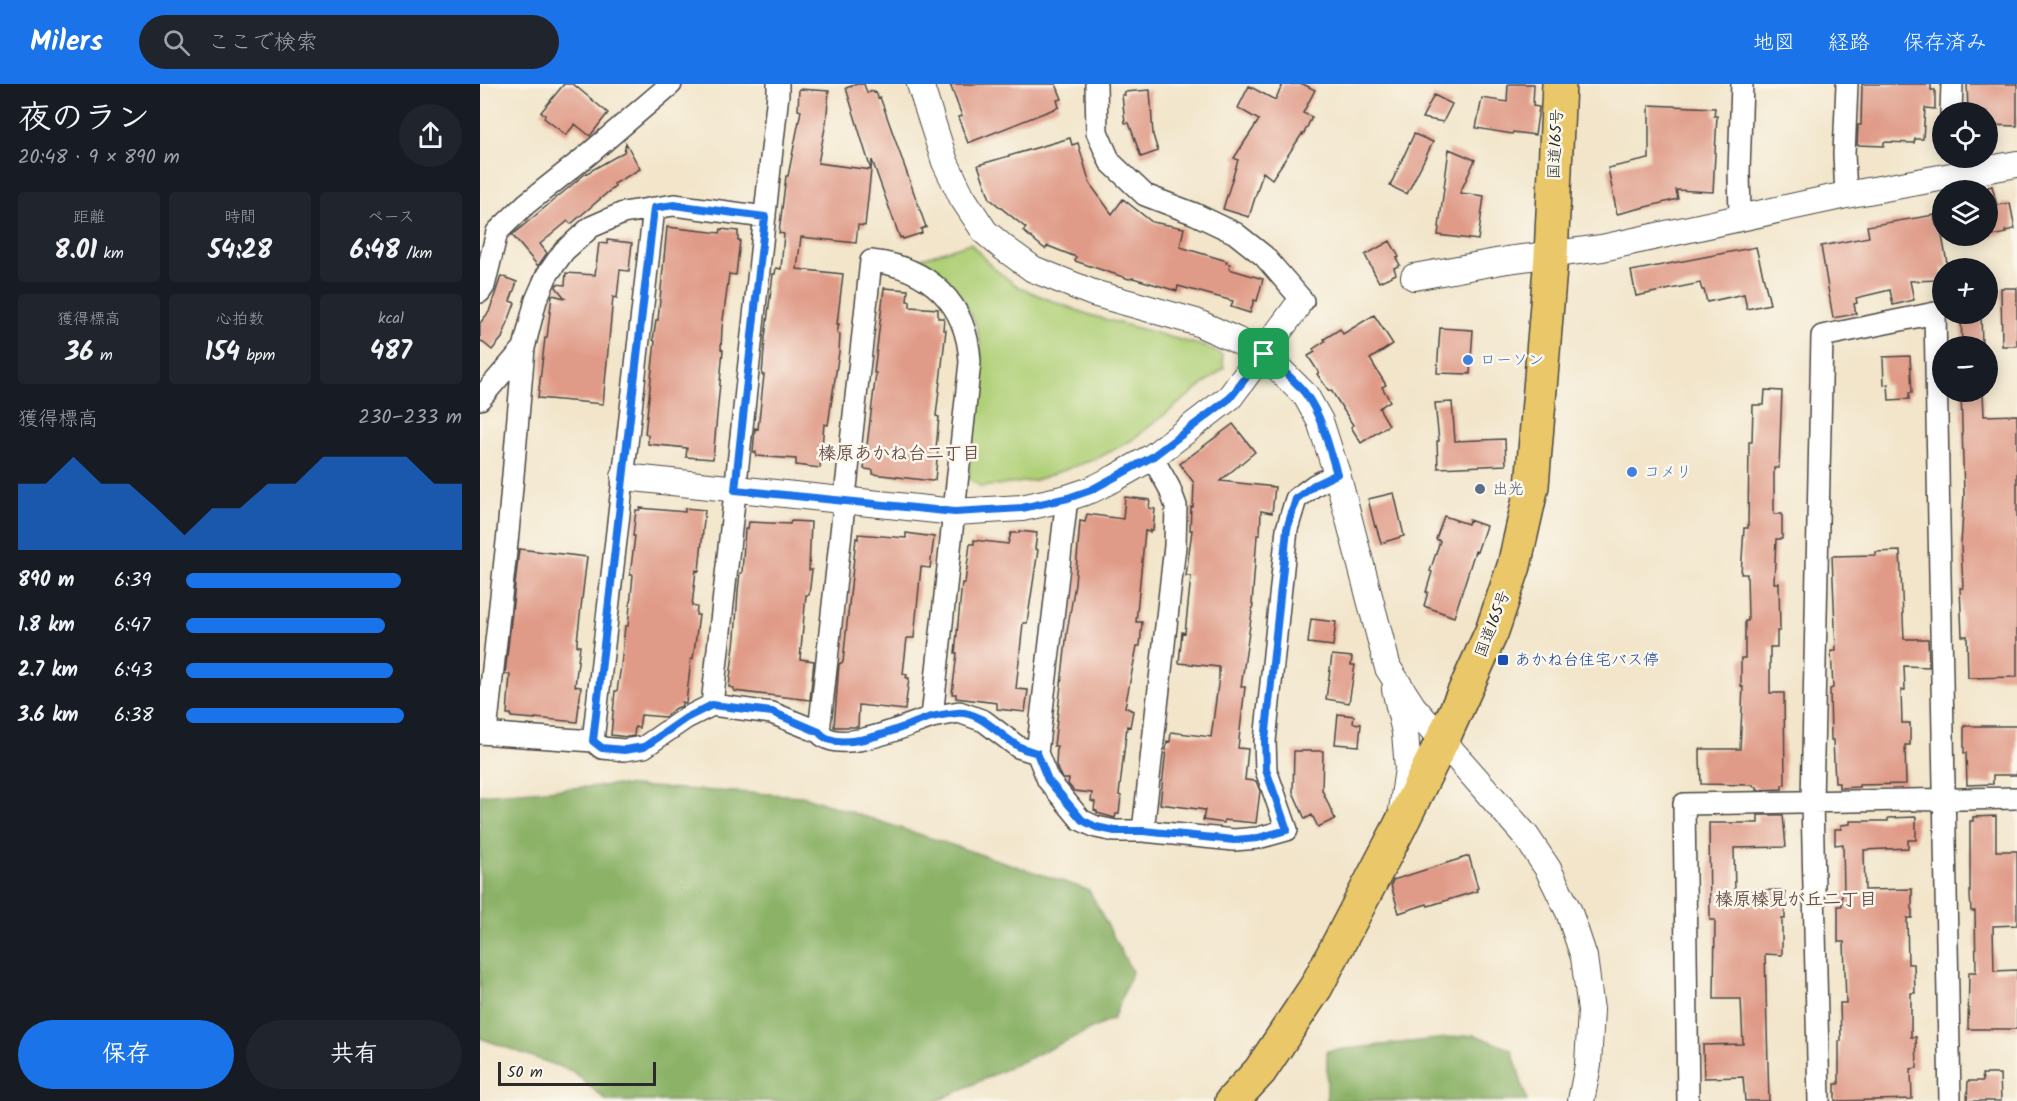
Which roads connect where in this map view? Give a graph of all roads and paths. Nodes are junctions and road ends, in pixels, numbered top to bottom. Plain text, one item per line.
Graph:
1 (671, 84) edge
2 (778, 84) edge
3 (920, 84) edge
4 (1096, 84) edge
5 (1559, 84) edge
6 (1742, 84) edge
7 (1847, 84) edge
8 (1952, 84) edge
9 (1951, 102) edge
10 (2017, 164) edge
11 (1998, 165) edge
12 (1945, 168) edge
13 (1846, 195) junction
14 (654, 208) junction
15 (765, 217) junction
16 (1740, 217) junction
17 (1551, 256) junction
18 (1414, 277) dead end
19 (480, 292) edge
20 (1296, 308) joint
21 (524, 348) junction
22 (1264, 354) junction
23 (480, 399) edge
24 (1152, 457) junction
25 (1337, 474) junction
26 (624, 477) junction
27 (735, 490) junction
28 (1068, 498) junction
29 (845, 501) junction
30 (955, 512) junction
31 (1391, 672) junction
32 (712, 705) junction
33 (932, 717) junction
34 (483, 732) edge
35 (819, 732) junction
36 (593, 741) junction
37 (1442, 741) junction
38 (1037, 753) junction
39 (2017, 798) edge
40 (1944, 801) junction
41 (1812, 802) junction
42 (1399, 828) junction
43 (1143, 831) junction
44 (1232, 1101) edge
45 (1581, 1101) edge
46 (1688, 1101) edge
47 (1819, 1101) edge
48 (1950, 1101) edge

1 - 19 street
2 - 15 street
3 - 22 street
4 - 20 street
5 - 17 highway, 国道165号
6 - 16 street
7 - 13 street
8 - 9 street
10 - 11 street
12 - 13 street
13 - 16 street
14 - 15 street
14 - 21 street
14 - 26 street
15 - 27 street
16 - 17 street
17 - 18 street
17 - 37 highway, 国道165号
20 - 22 street
21 - 23 street
21 - 34 street
22 - 24 street
22 - 25 street
24 - 28 street
24 - 43 street
25 - 31 street
25 - 43 street
26 - 27 street
26 - 36 street
27 - 29 street
27 - 32 street
28 - 30 street
28 - 38 street
29 - 30 street
29 - 30 street
29 - 35 street
30 - 33 street
31 - 37 street
31 - 42 street
32 - 35 street
32 - 36 street
33 - 35 street
33 - 38 street
34 - 36 street
37 - 42 highway, 国道165号
37 - 45 street
38 - 43 street
39 - 40 street
40 - 41 street
40 - 41 street
40 - 48 street
41 - 46 street
41 - 47 street
42 - 44 highway, 国道165号

